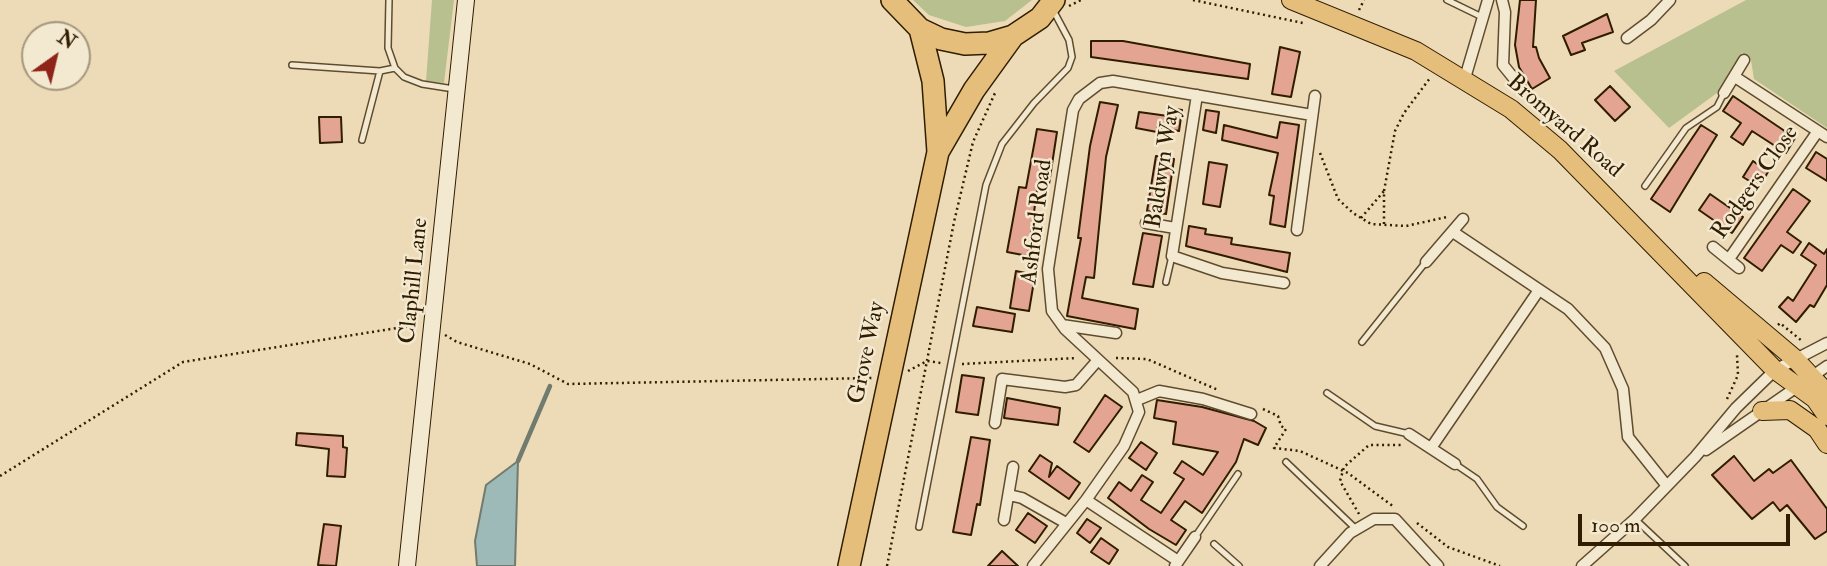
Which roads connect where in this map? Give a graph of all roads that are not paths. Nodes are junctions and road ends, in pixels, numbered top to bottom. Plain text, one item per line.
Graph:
1 (389, 0) edge
2 (466, 0) edge
3 (892, 0) edge
4 (1291, 0) edge
5 (1447, 0) edge
6 (1488, 0) edge
7 (1502, 0) edge
8 (1670, 0) edge
9 (1054, 7) edge
10 (1483, 18) junction
11 (920, 29) junction
12 (1013, 36) junction
13 (1627, 38) dead end
14 (1744, 60) dead end
15 (292, 65) dead end
16 (395, 68) junction
17 (380, 71) junction
18 (1735, 77) junction
19 (1465, 78) junction
20 (1520, 86) dead end
21 (457, 89) junction
22 (1724, 93) joint
23 (1196, 95) junction
24 (1315, 96) dead end
25 (1312, 115) junction
26 (1822, 134) edge
27 (362, 140) dead end
28 (938, 152) junction
29 (1645, 186) dead end
30 (1614, 204) junction
31 (1146, 223) dead end
32 (1175, 228) junction
33 (1297, 230) dead end
34 (1713, 247) dead end
35 (1172, 256) junction
36 (1729, 259) junction
37 (1426, 262) joint
38 (1739, 268) dead end
39 (1166, 282) dead end
40 (1284, 284) dead end
41 (1539, 290) junction
42 (1062, 325) junction
43 (1116, 333) dead end
44 (1362, 342) dead end
45 (1827, 343) edge
46 (1794, 358) junction
47 (1098, 359) junction
48 (1775, 370) junction
49 (1820, 371) edge
50 (1798, 387) junction
51 (1327, 393) dead end
52 (1827, 393) edge
53 (1137, 400) junction
54 (1762, 411) junction
55 (1251, 414) dead end
56 (1827, 416) edge
57 (995, 423) dead end
58 (1409, 434) joint
59 (1827, 444) edge
60 (1431, 448) junction
61 (1695, 457) junction
62 (1286, 463) dead end
63 (1455, 464) joint
64 (1013, 467) dead end
65 (1238, 474) dead end
66 (1667, 486) junction
67 (1009, 495) junction
68 (1086, 500) junction
69 (1635, 519) junction
70 (1004, 520) dead end
71 (1066, 523) junction
72 (1523, 526) dead end
73 (919, 527) dead end
74 (1356, 529) junction
75 (1195, 537) joint
76 (1214, 544) dead end
77 (1176, 564) edge
78 (407, 566) edge
79 (849, 566) edge
80 (1033, 566) edge
81 (1239, 566) edge
82 (1320, 566) edge
83 (1438, 566) edge
84 (1582, 566) edge
85 (1685, 566) edge

1 - 16 lane
2 - 21 street, Claphill Lane
3 - 11 highway
4 - 19 main road, Bromyard Road
5 - 10 lane
6 - 10 street
7 - 20 street
8 - 13 street
9 - 12 highway
9 - 73 lane
10 - 19 street
11 - 12 highway
11 - 28 highway, Grove Way
12 - 28 highway, Grove Way
14 - 18 street
15 - 17 lane
16 - 17 lane
16 - 21 lane
17 - 27 lane
18 - 22 street
18 - 26 street
19 - 30 main road, Bromyard Road
21 - 78 street, Claphill Lane
22 - 29 lane
23 - 25 street, Ashford Road
23 - 32 street, Baldwyn Way
23 - 42 street, Ashford Road
24 - 25 street
25 - 33 street
26 - 36 street, Rodgers Close
28 - 79 highway, Grove Way
30 - 46 main road, Bromyard Road
30 - 48 main road, Bromyard Road
31 - 32 street
32 - 35 street, Baldwyn Way
34 - 36 street, Rodgers Close
35 - 39 lane
35 - 40 street, Baldwyn Way
36 - 38 street, Rodgers Close
37 - 41 street
37 - 44 lane
41 - 60 street
41 - 66 street
42 - 43 street
42 - 47 street, Ashford Road
45 - 46 street
46 - 48 street
46 - 49 main road, Bromyard Road
47 - 53 street, Ashford Road
47 - 57 street
48 - 50 main road, Bromyard Road
48 - 61 street
49 - 50 street
49 - 52 main road, Bromyard Road
50 - 54 street
50 - 56 main road, Bromyard Road
51 - 58 lane
53 - 55 street
53 - 68 street
54 - 59 main road
54 - 61 street
58 - 60 street
60 - 63 street
61 - 66 street
62 - 74 lane
63 - 72 lane
64 - 67 street
65 - 75 lane
66 - 69 street
67 - 70 street
67 - 71 street
68 - 71 street
68 - 77 street
69 - 84 street
69 - 85 lane
71 - 80 street
74 - 82 street
74 - 83 street
75 - 77 street
76 - 81 lane

